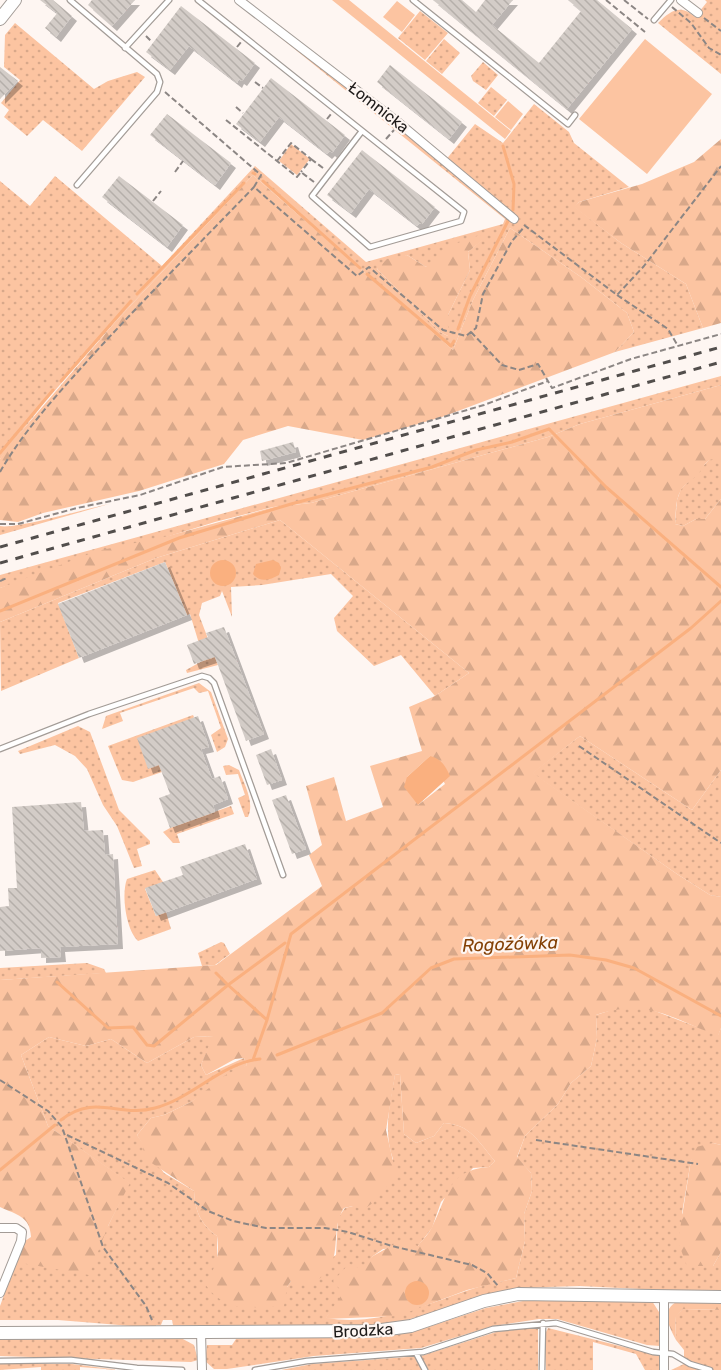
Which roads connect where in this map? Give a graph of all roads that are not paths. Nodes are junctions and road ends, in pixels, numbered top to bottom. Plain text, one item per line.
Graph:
1 (15, 0) edge
2 (70, 0) edge
3 (169, 0) edge
4 (198, 0) edge
5 (239, 0) edge
6 (413, 0) edge
7 (681, 0) edge
8 (669, 2) edge
9 (698, 13) road end
10 (0, 18) edge
11 (653, 21) road end
12 (125, 48) junction
13 (575, 115) dead end
14 (362, 131) junction
15 (77, 185) dead end
16 (514, 219) road end
17 (0, 749) edge
18 (283, 875) dead end
19 (0, 1228) edge
20 (0, 1293) edge
21 (664, 1295) junction
22 (721, 1297) edge
23 (543, 1323) junction
24 (201, 1332) junction
25 (0, 1333) edge
26 (664, 1352) junction
27 (416, 1353) junction
28 (0, 1361) edge
29 (182, 1370) edge
30 (202, 1370) edge
31 (255, 1370) edge
32 (425, 1370) edge
33 (542, 1370) edge
34 (664, 1370) edge
35 (710, 1370) edge

1 - 10 street
2 - 12 lane
3 - 12 lane
4 - 14 lane
5 - 16 street, Łomnicka
6 - 13 lane
7 - 9 street
8 - 11 lane
12 - 15 lane
14 - 14 lane
17 - 18 lane
19 - 20 street
21 - 22 street, Brodzka
21 - 24 street, Brodzka
21 - 26 street
23 - 26 lane
23 - 27 lane
23 - 33 lane
24 - 25 street, Brodzka
24 - 30 street
26 - 34 street
26 - 35 lane
27 - 31 lane
27 - 32 lane
28 - 29 lane

